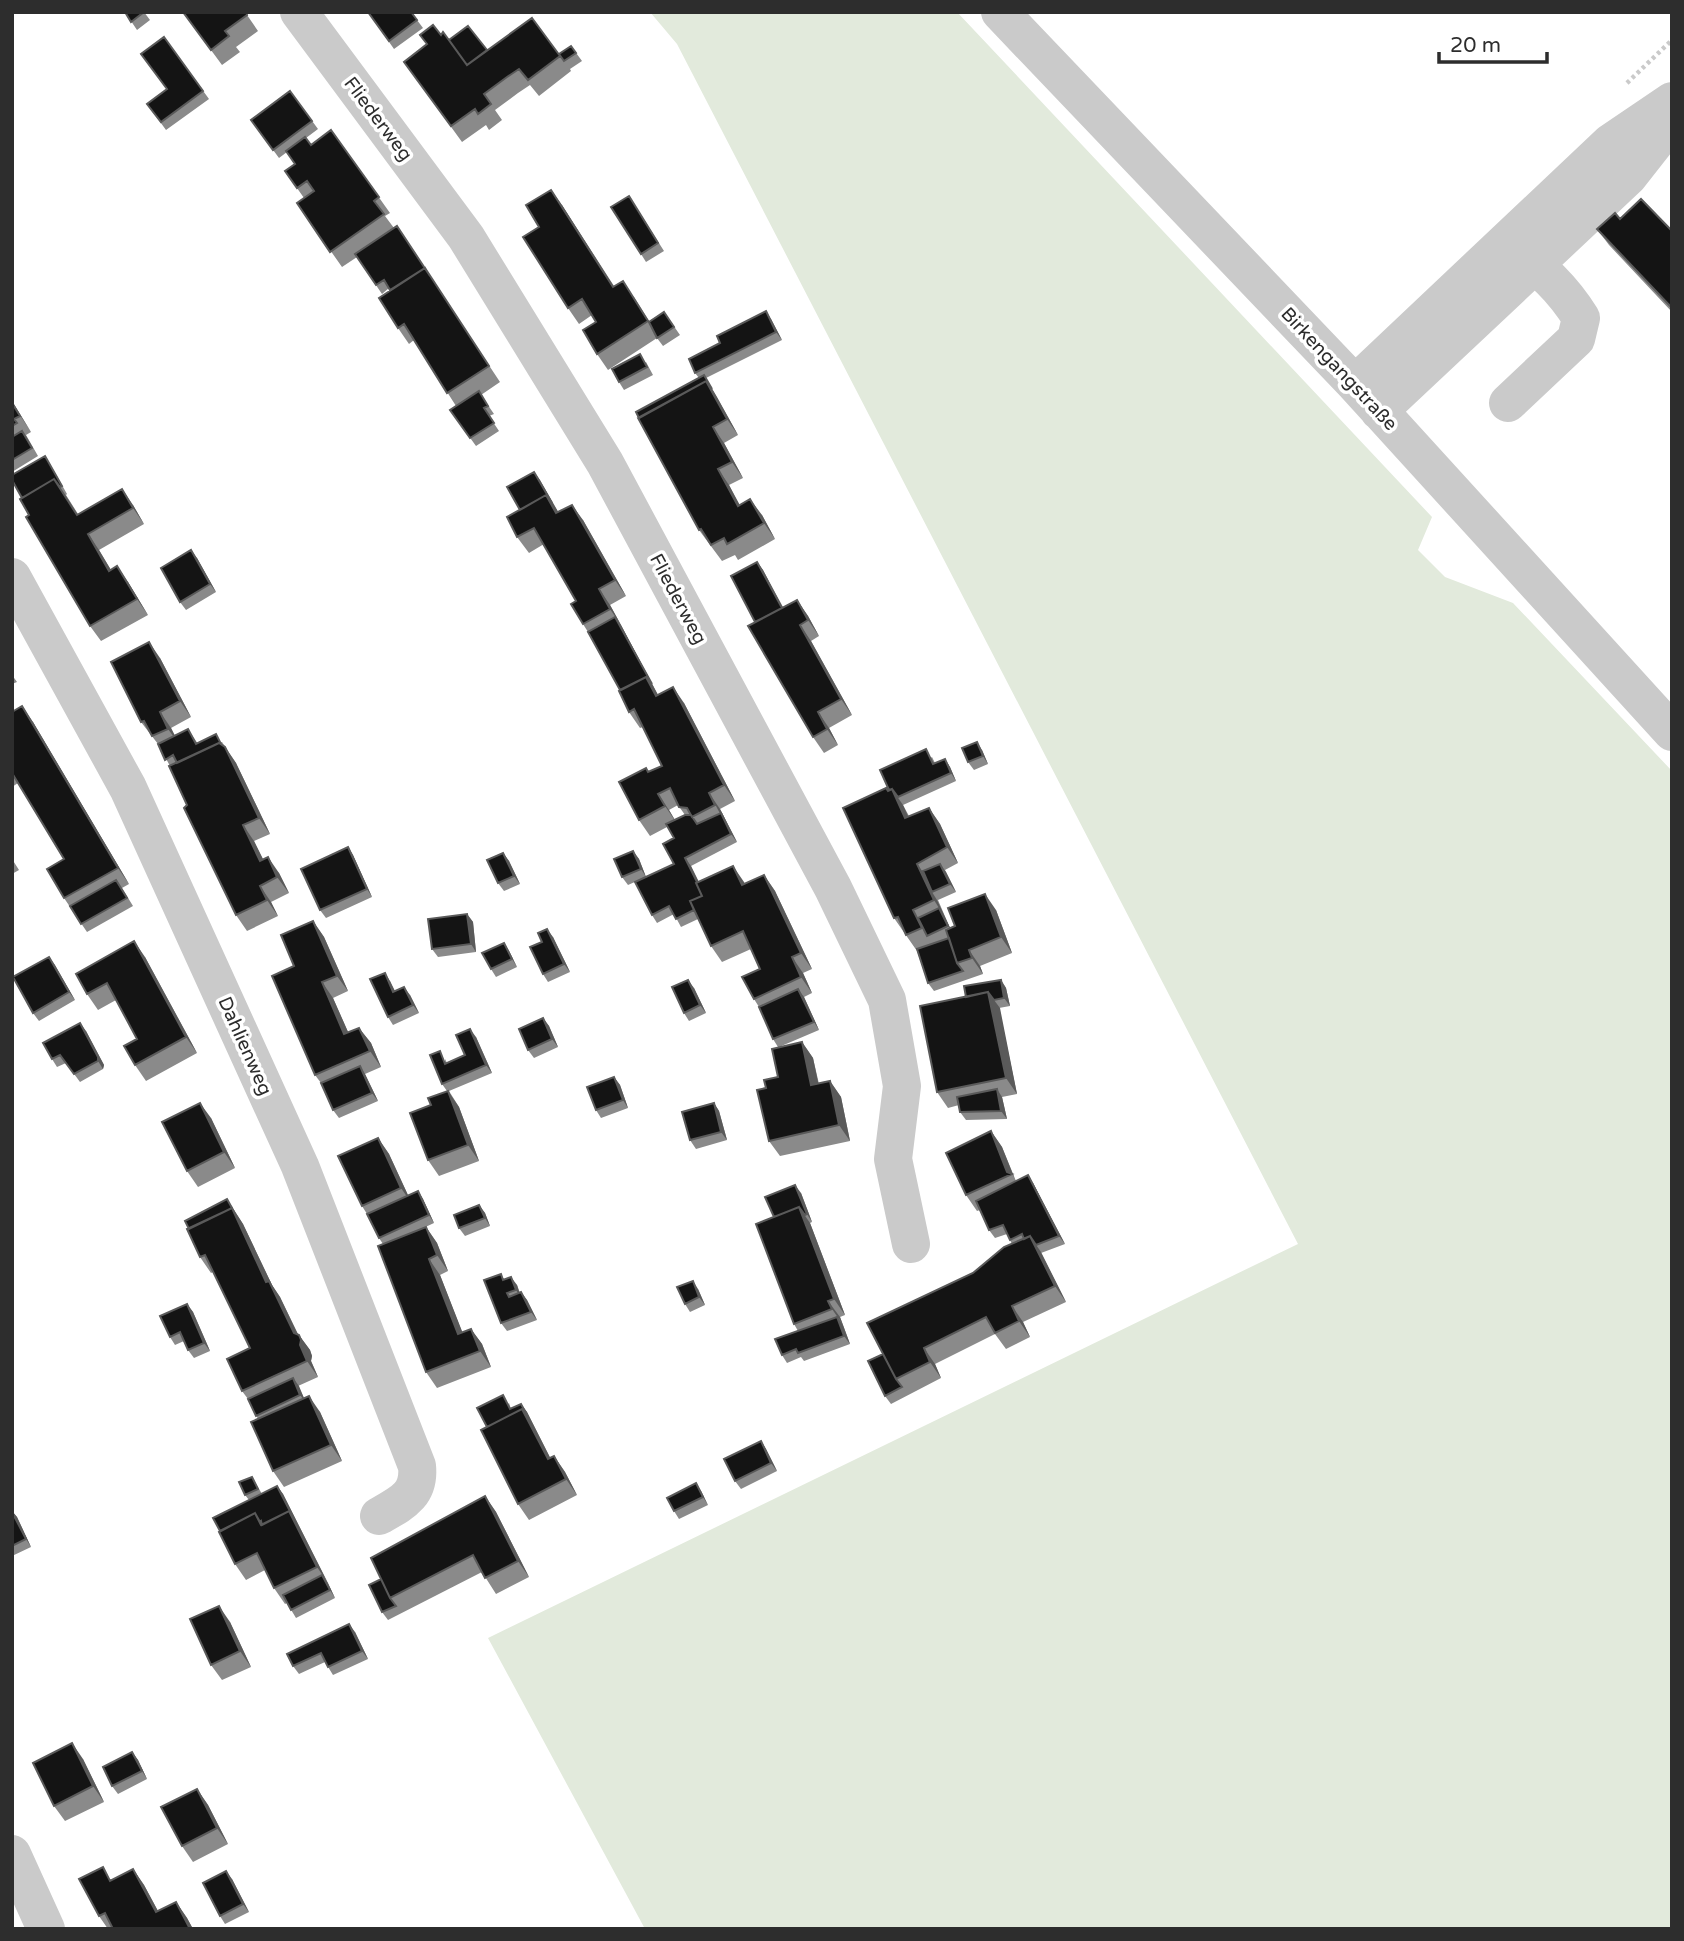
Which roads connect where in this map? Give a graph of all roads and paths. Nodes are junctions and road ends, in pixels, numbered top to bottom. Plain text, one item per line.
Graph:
1 (299, 12) edge
2 (1000, 12) edge
3 (1672, 101) edge
4 (1672, 121) edge
5 (1484, 264) junction
6 (1535, 266) junction
7 (1367, 397) junction
8 (1508, 403) dead end
9 (12, 577) edge
10 (1672, 732) edge
11 (911, 1244) dead end
12 (379, 1516) dead end
13 (16, 1871) edge
14 (47, 1929) edge

1 - 11 street, Fliederweg
2 - 7 street, Birkengangstraße
3 - 5 street
4 - 6 street
5 - 6 street
5 - 7 street
6 - 7 street
6 - 8 street
7 - 10 street, Birkengangstraße
9 - 12 street, Dahlienweg
13 - 14 street

